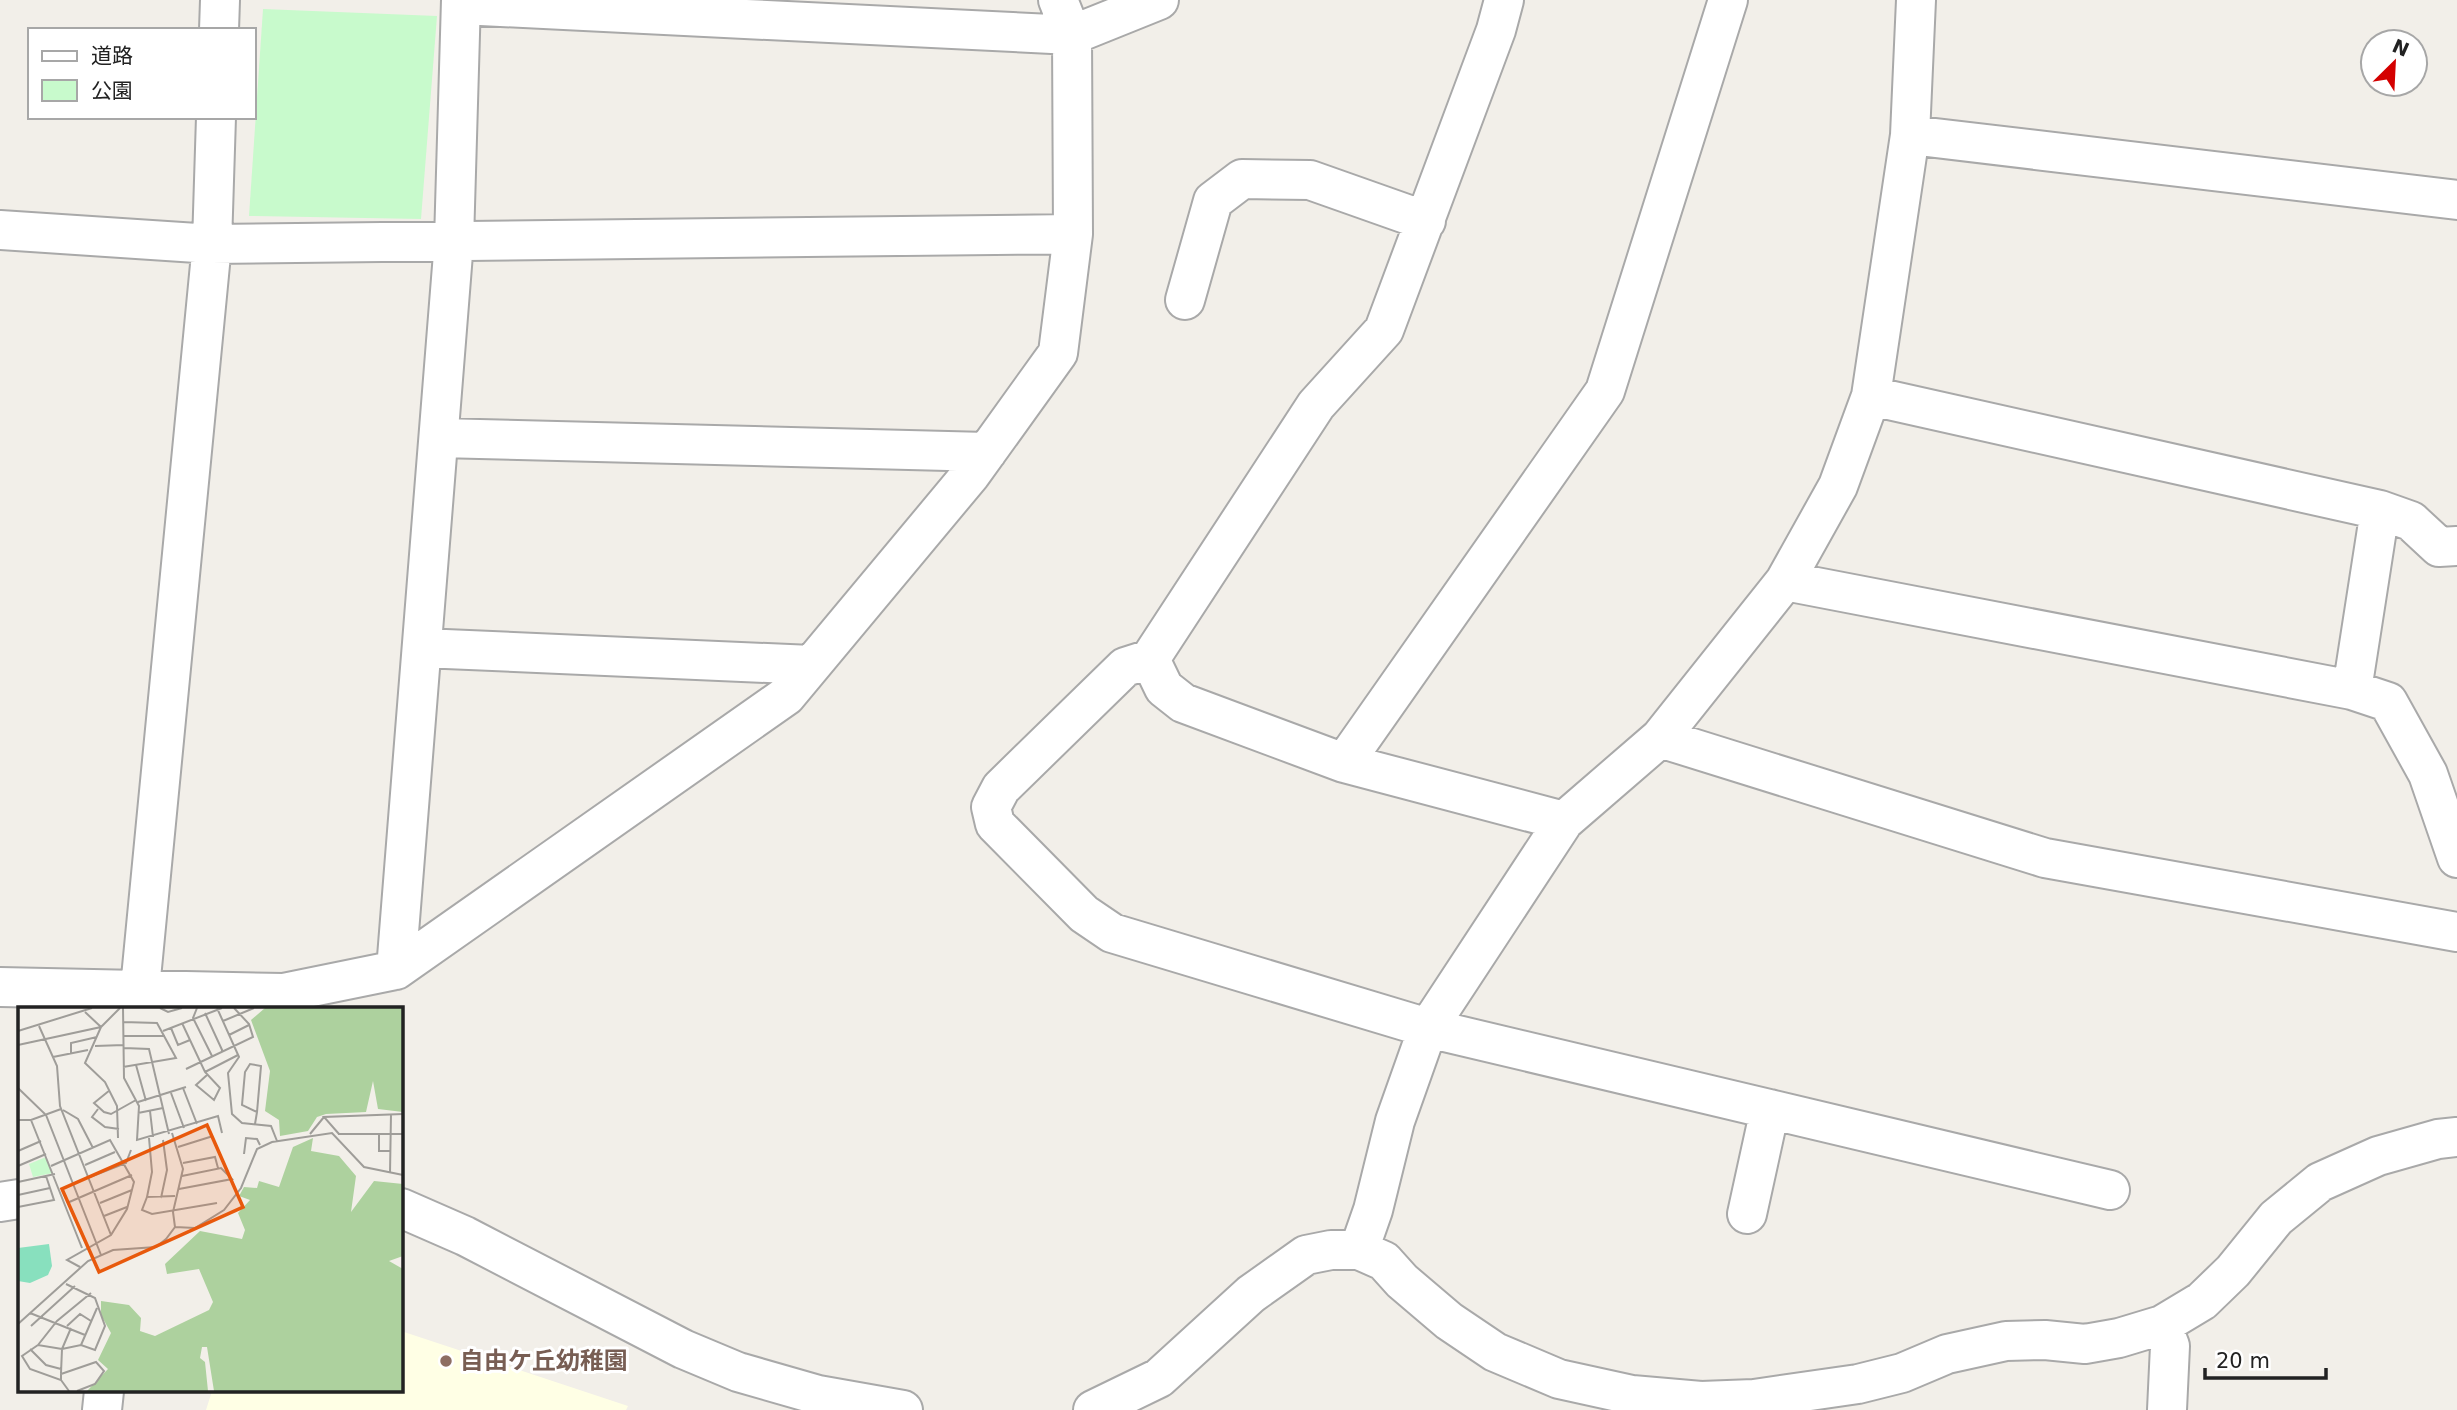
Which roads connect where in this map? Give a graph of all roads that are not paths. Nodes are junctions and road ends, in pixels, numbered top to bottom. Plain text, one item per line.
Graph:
1 (220, 0) edge
2 (1058, 0) edge
3 (1159, 0) edge
4 (1504, 0) edge
5 (1728, 0) edge
6 (1916, 0) edge
7 (461, 2) edge
8 (219, 28) edge
9 (1072, 35) junction
10 (216, 119) edge
11 (1910, 135) junction
12 (2457, 200) edge
13 (1426, 221) junction
14 (0, 230) edge
15 (1073, 234) junction
16 (454, 241) junction
17 (212, 244) junction
18 (1185, 300) dead end
19 (1871, 396) junction
20 (439, 438) junction
21 (986, 452) junction
22 (2381, 510) junction
23 (2457, 546) edge
24 (1784, 581) junction
25 (422, 648) junction
26 (1150, 659) junction
27 (812, 665) junction
28 (2352, 690) junction
29 (1660, 738) junction
30 (1344, 763) junction
31 (1564, 821) junction
32 (2457, 858) edge
33 (2457, 932) edge
34 (396, 970) junction
35 (0, 987) edge
36 (139, 1000) edge
37 (1428, 1028) junction
38 (1770, 1109) junction
39 (2457, 1138) edge
40 (2110, 1190) dead end
41 (18, 1199) edge
42 (0, 1202) edge
43 (402, 1208) edge
44 (1747, 1214) dead end
45 (1359, 1250) junction
46 (2162, 1325) junction
47 (104, 1392) edge
48 (102, 1410) edge
49 (903, 1410) edge
50 (1093, 1410) edge
51 (2167, 1410) edge

1 - 8 street
2 - 9 street
3 - 9 street
4 - 13 street
5 - 30 street
6 - 11 street
7 - 9 street
7 - 16 street
9 - 15 street
10 - 17 street
11 - 12 street
11 - 19 street
13 - 18 street
13 - 26 street
14 - 17 street
15 - 16 street
15 - 21 street
16 - 17 street
16 - 20 street
17 - 36 street
19 - 22 street
19 - 24 street
20 - 21 street
20 - 25 street
21 - 27 street
22 - 23 street
22 - 28 street
24 - 28 street
24 - 29 street
25 - 27 street
25 - 34 street
26 - 30 street
26 - 37 street
27 - 34 street
28 - 32 street
29 - 31 street
29 - 33 street
30 - 31 street
31 - 37 street
34 - 36 street
35 - 36 street
37 - 38 street
37 - 45 street
38 - 40 street
38 - 44 street
39 - 46 street
41 - 42 street
43 - 49 street
45 - 46 street
45 - 50 street
46 - 51 street
47 - 48 street

